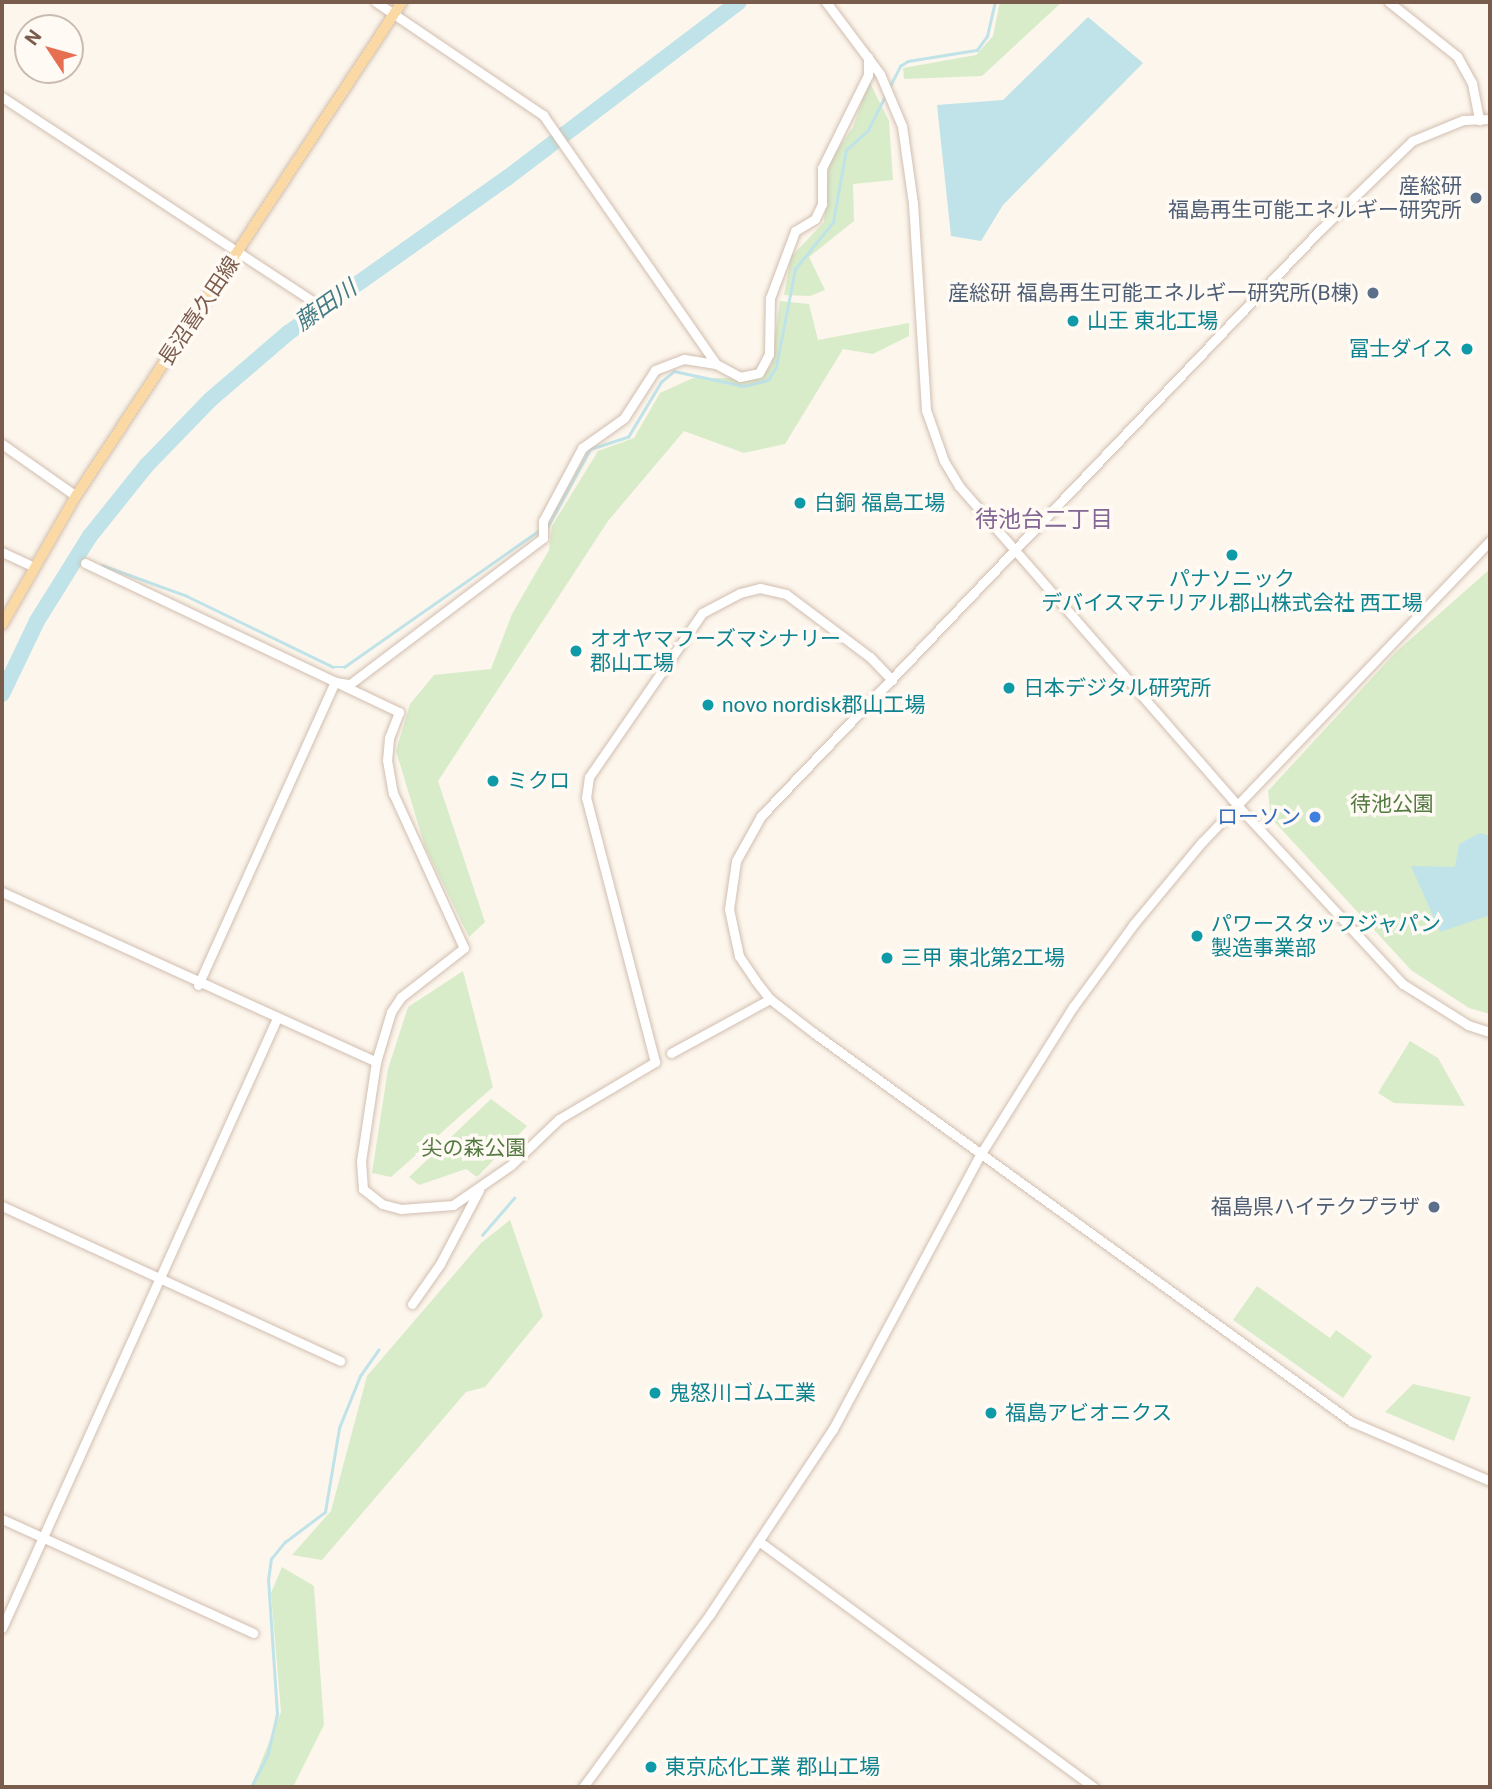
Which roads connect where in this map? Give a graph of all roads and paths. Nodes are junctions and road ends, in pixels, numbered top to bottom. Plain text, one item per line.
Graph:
1 (376, 2) edge
2 (402, 2) edge
3 (826, 2) edge
4 (1389, 2) edge
5 (394, 15) junction
6 (868, 57) junction
7 (2, 97) edge
8 (1490, 119) edge
9 (1479, 120) junction
10 (238, 253) junction
11 (312, 301) dead end
12 (716, 363) junction
13 (2, 444) edge
14 (76, 496) junction
15 (1490, 541) edge
16 (1013, 551) junction
17 (2, 552) edge
18 (85, 563) dead end
19 (34, 567) junction
20 (2, 625) edge
21 (892, 680) junction
22 (335, 682) junction
23 (1237, 805) junction
24 (2, 892) edge
25 (198, 985) junction
26 (770, 999) junction
27 (277, 1018) junction
28 (1490, 1032) edge
29 (671, 1052) dead end
30 (376, 1062) junction
31 (980, 1155) junction
32 (480, 1189) junction
33 (2, 1206) edge
34 (161, 1278) junction
35 (412, 1304) dead end
36 (340, 1361) dead end
37 (1490, 1481) edge
38 (2, 1519) edge
39 (43, 1537) junction
40 (760, 1542) junction
41 (2, 1628) edge
42 (253, 1633) dead end
43 (583, 1787) edge
44 (1094, 1787) edge

1 - 5 street
2 - 5 main road, 長沼喜久田線
3 - 6 street
4 - 9 street
5 - 10 main road, 長沼喜久田線
5 - 12 street
6 - 12 street
6 - 16 street
7 - 10 street
8 - 9 street
9 - 16 street
10 - 11 street
10 - 14 main road, 長沼喜久田線
12 - 22 street
13 - 14 street
14 - 19 main road, 長沼喜久田線
15 - 23 street
16 - 21 street
16 - 23 street
17 - 19 street
18 - 22 street
19 - 20 main road, 長沼喜久田線
21 - 26 street
21 - 32 street
22 - 25 street
22 - 30 street
23 - 28 street
23 - 31 street
24 - 25 street
25 - 27 street
26 - 29 street
26 - 31 street
27 - 30 street
27 - 34 street
30 - 32 street
31 - 37 street
31 - 40 street
32 - 35 street
33 - 34 street
34 - 36 street
34 - 39 street
38 - 39 street
39 - 41 street
39 - 42 street
40 - 43 street
40 - 44 street

